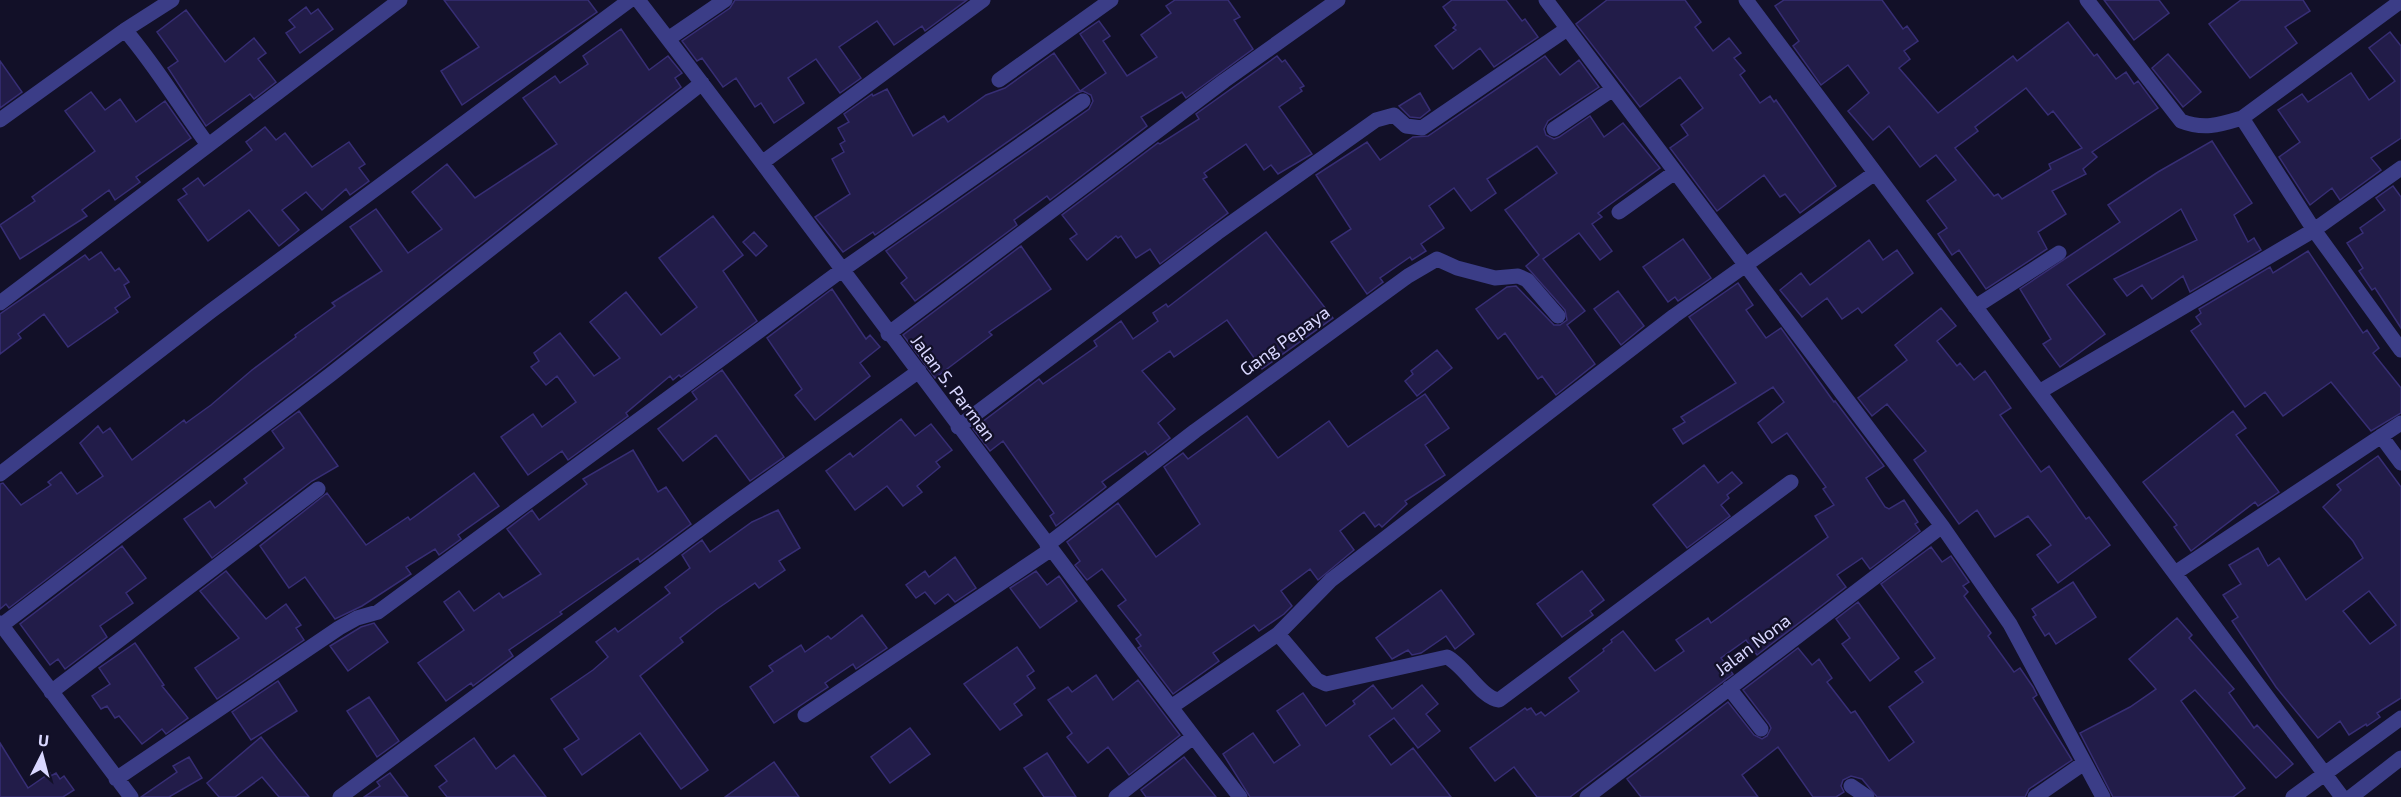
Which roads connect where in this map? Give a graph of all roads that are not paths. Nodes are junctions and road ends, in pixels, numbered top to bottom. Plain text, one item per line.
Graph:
1 (172, 0) edge
2 (400, 0) edge
3 (630, 0) edge
4 (638, 0) edge
5 (725, 0) edge
6 (983, 0) edge
7 (1111, 0) edge
8 (1338, 0) edge
9 (1546, 0) edge
10 (1746, 0) edge
11 (2087, 0) edge
12 (2401, 1) edge
13 (1567, 29) junction
14 (125, 30) junction
15 (669, 39) junction
16 (999, 80) dead end
17 (702, 83) junction
18 (1613, 89) junction
19 (1083, 101) dead end
20 (2241, 118) junction
21 (0, 120) edge
22 (1554, 129) dead end
23 (208, 145) junction
24 (763, 162) junction
25 (2401, 168) edge
26 (1675, 172) junction
27 (1875, 173) junction
28 (1618, 212) dead end
29 (2314, 231) junction
30 (2059, 253) dead end
31 (1744, 265) junction
32 (842, 270) junction
33 (0, 303) edge
34 (1975, 307) junction
35 (1558, 316) dead end
36 (888, 334) junction
37 (2401, 350) edge
38 (919, 371) junction
39 (2039, 392) junction
40 (2401, 423) edge
41 (958, 427) junction
42 (2381, 436) junction
43 (2401, 463) edge
44 (0, 474) edge
45 (1791, 483) dead end
46 (318, 489) dead end
47 (1942, 526) junction
48 (1049, 548) junction
49 (2175, 573) junction
50 (1, 624) edge
51 (1278, 634) junction
52 (1729, 688) junction
53 (51, 692) junction
54 (1171, 707) junction
55 (806, 715) dead end
56 (2401, 718) edge
57 (1761, 729) dead end
58 (1193, 736) junction
59 (2401, 758) edge
60 (2084, 763) junction
61 (2326, 774) junction
62 (116, 779) junction
63 (1851, 786) dead end
64 (130, 797) edge
65 (340, 797) edge
66 (1116, 797) edge
67 (1240, 797) edge
68 (1587, 797) edge
69 (1867, 797) edge
70 (2035, 797) edge
71 (2103, 797) edge
72 (2293, 797) edge
73 (2342, 797) edge
74 (2351, 797) edge

1 - 14 street
2 - 23 street
3 - 44 street
4 - 15 street, Jalan S. Parman
5 - 15 street
6 - 24 street
7 - 16 street
8 - 36 street
9 - 13 street
10 - 27 street
11 - 20 street
12 - 20 street
13 - 18 street
13 - 41 street
14 - 21 street
14 - 23 street
15 - 17 street, Jalan S. Parman
17 - 24 street, Jalan S. Parman
17 - 50 street
18 - 22 street
18 - 26 street
19 - 32 street
20 - 29 street
23 - 33 street
24 - 32 street, Jalan S. Parman
25 - 29 street
26 - 28 street
26 - 31 street
27 - 31 street
27 - 34 street
29 - 37 street
29 - 39 street
30 - 34 street
31 - 47 street
31 - 51 street
32 - 36 street, Jalan S. Parman
32 - 62 street
34 - 39 street
35 - 48 street, Gang Pepaya
36 - 38 street, Jalan S. Parman
38 - 41 street, Jalan S. Parman
38 - 65 street
39 - 49 street
40 - 42 street
41 - 48 street, Jalan S. Parman
42 - 43 street
42 - 49 street
45 - 51 street
46 - 53 street
47 - 52 street, Jalan Nona
47 - 60 street
48 - 54 street, Jalan S. Parman
48 - 55 street
49 - 61 street
50 - 53 street
51 - 54 street
52 - 57 street
52 - 68 street, Jalan Nona
53 - 62 street
54 - 58 street, Jalan S. Parman
56 - 61 street
58 - 66 street
58 - 67 street, Jalan S. Parman
59 - 74 street
60 - 70 street
60 - 71 street
61 - 72 street
61 - 73 street
62 - 64 street
63 - 69 street

